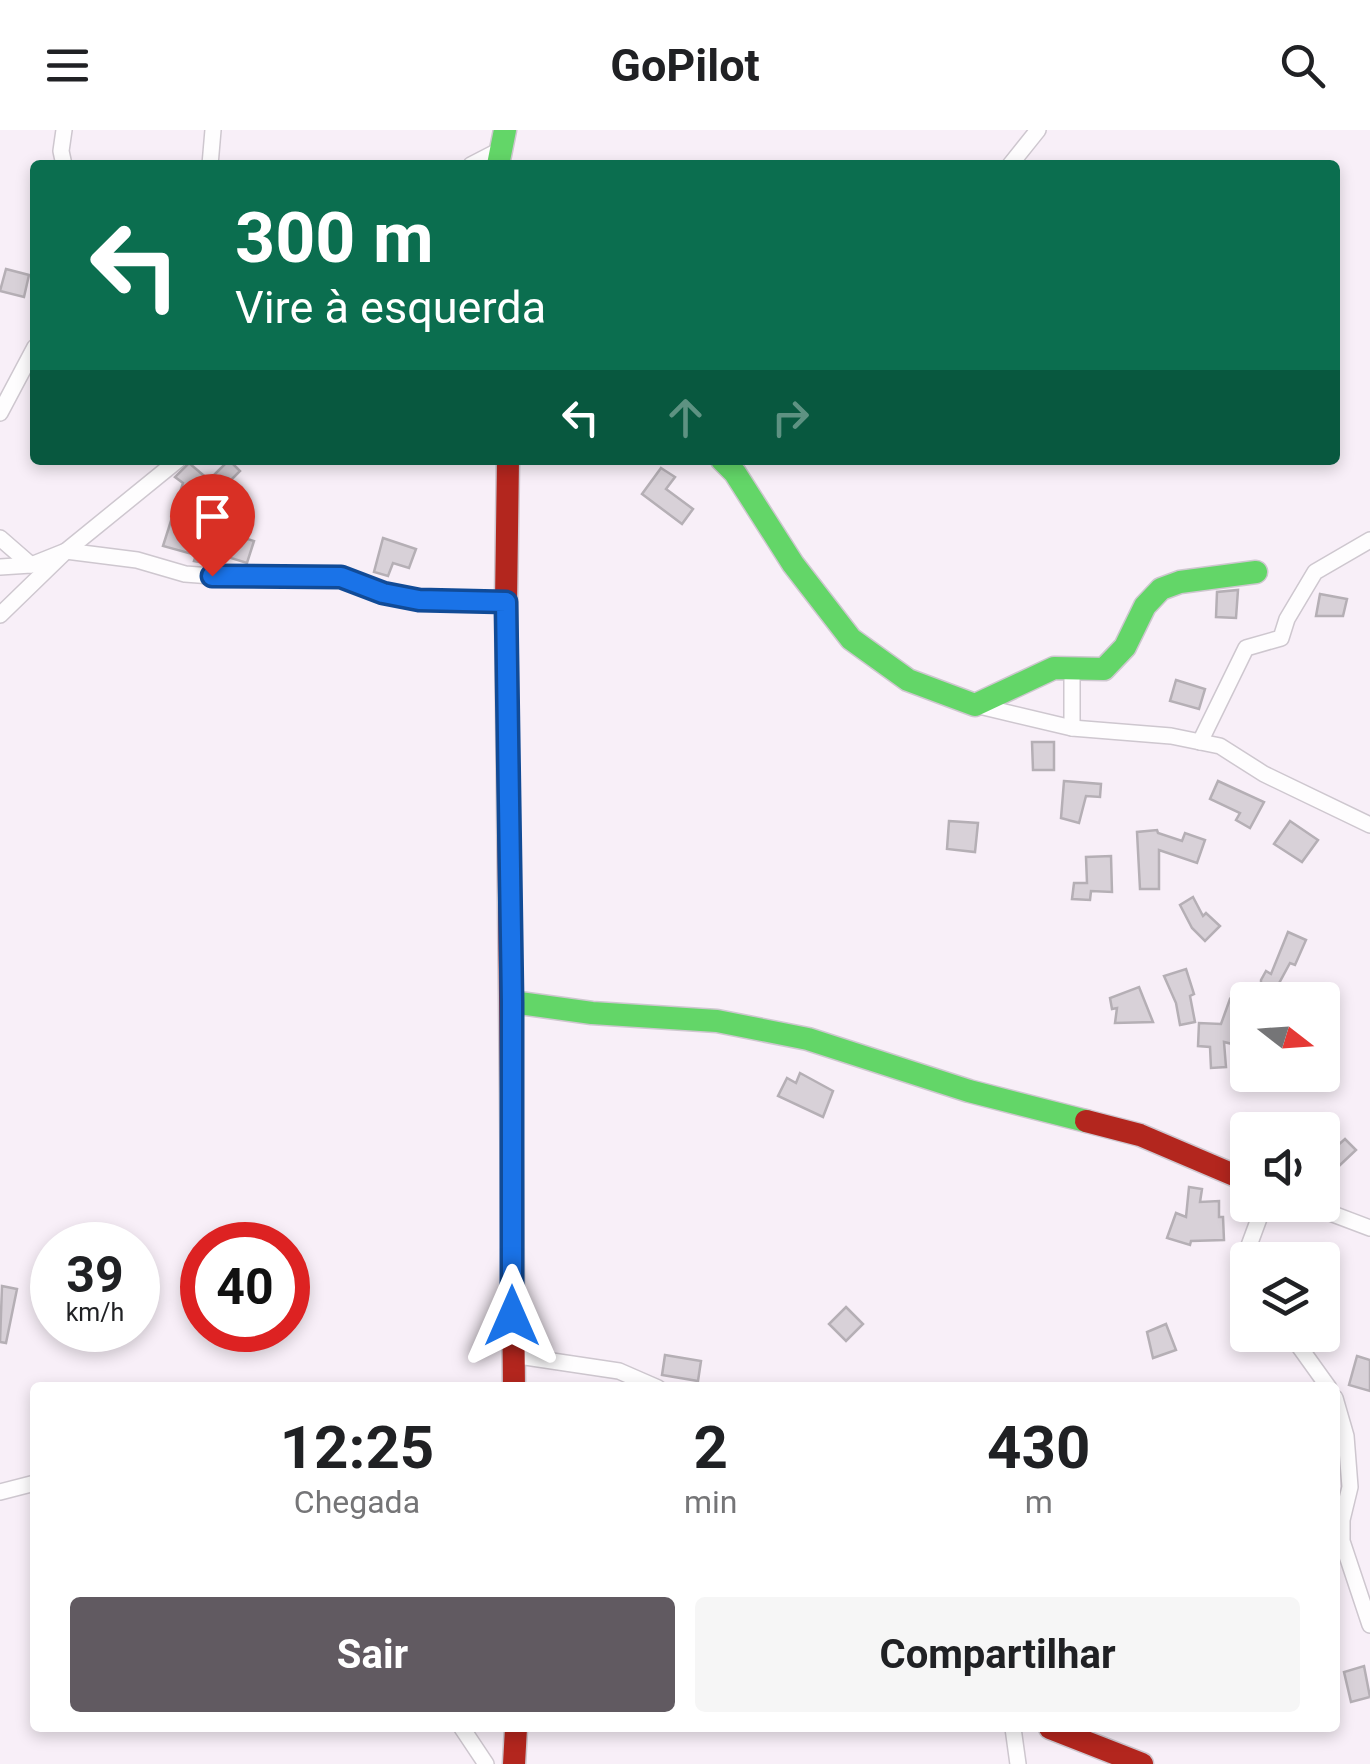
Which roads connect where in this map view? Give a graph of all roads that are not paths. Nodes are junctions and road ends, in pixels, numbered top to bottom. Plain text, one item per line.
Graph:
1 (64, 130) edge
2 (212, 130) edge
3 (1038, 130) edge
4 (63, 160) edge
5 (210, 160) edge
6 (1014, 160) edge
7 (30, 356) edge
8 (0, 413) edge
9 (172, 465) edge
10 (508, 465) edge
11 (727, 465) edge
12 (0, 538) edge
13 (1370, 540) edge
14 (66, 551) junction
15 (31, 565) junction
16 (0, 567) edge
17 (1256, 572) dead end
18 (506, 602) junction
19 (0, 615) edge
20 (1072, 669) junction
21 (975, 705) junction
22 (1072, 728) junction
23 (1200, 742) junction
24 (1370, 825) edge
25 (512, 1002) junction
26 (1230, 1173) edge
27 (1340, 1217) edge
28 (1370, 1228) edge
29 (1303, 1352) edge
30 (512, 1356) junction
31 (514, 1382) edge
32 (644, 1382) edge
33 (1325, 1382) edge
34 (1340, 1415) edge
35 (30, 1484) edge
36 (0, 1492) edge
37 (1370, 1624) edge
38 (465, 1732) edge
39 (516, 1732) edge
40 (1014, 1732) edge
41 (1060, 1732) edge
42 (486, 1764) edge
43 (514, 1764) edge
44 (1018, 1764) edge
45 (1142, 1764) edge

1 - 4 street
2 - 5 street
3 - 6 street
7 - 8 street
9 - 14 street
10 - 18 street
11 - 21 street
12 - 15 street
13 - 23 street
14 - 15 street
14 - 18 street
14 - 19 street
15 - 16 street
17 - 20 street
18 - 25 street
20 - 21 street
20 - 22 street
21 - 22 street
22 - 23 street
23 - 24 street
25 - 26 street
25 - 30 street
27 - 28 street
29 - 33 street
30 - 31 street
30 - 32 street
34 - 37 street
35 - 36 street
38 - 42 street
39 - 43 street
40 - 44 street
41 - 45 street

